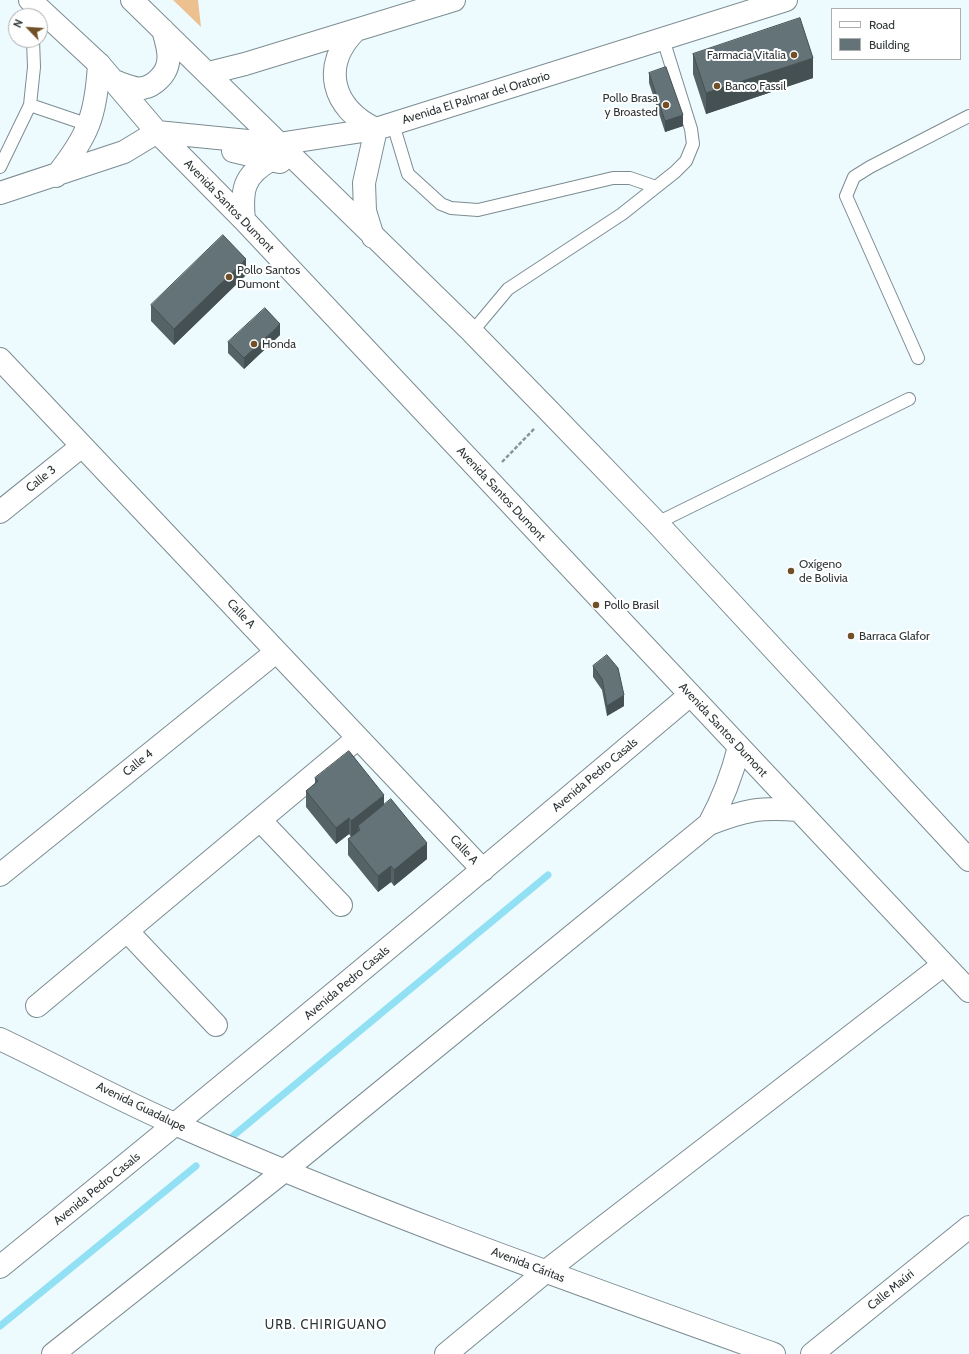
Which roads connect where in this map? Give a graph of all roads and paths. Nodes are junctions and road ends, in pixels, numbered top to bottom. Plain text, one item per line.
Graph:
1 (132, 0) edge
2 (454, 0) edge
3 (786, 0) edge
4 (31, 6) edge
5 (163, 30) junction
6 (356, 30) junction
7 (663, 39) junction
8 (33, 48) edge
9 (99, 64) junction
10 (209, 74) junction
11 (114, 80) junction
12 (30, 105) junction
13 (969, 116) edge
14 (89, 125) junction
15 (384, 126) junction
16 (156, 132) junction
17 (275, 152) junction
18 (0, 167) edge
19 (56, 176) junction
20 (656, 187) junction
21 (0, 193) edge
22 (244, 220) junction
23 (374, 238) junction
24 (472, 332) junction
25 (918, 358) dead end
26 (0, 359) edge
27 (909, 399) dead end
28 (533, 430) dead end
29 (82, 446) junction
30 (506, 457) dead end
31 (0, 512) edge
32 (657, 523) junction
33 (276, 652) junction
34 (690, 695) junction
35 (358, 738) junction
36 (739, 747) junction
37 (798, 810) junction
38 (260, 820) junction
39 (710, 824) junction
40 (969, 860) edge
41 (483, 870) junction
42 (0, 875) edge
43 (341, 905) dead end
44 (127, 931) junction
45 (943, 964) junction
46 (969, 991) edge
47 (37, 1006) dead end
48 (216, 1025) dead end
49 (0, 1038) edge
50 (176, 1125) junction
51 (284, 1171) junction
52 (969, 1227) edge
53 (0, 1267) edge
54 (545, 1272) junction
55 (53, 1354) edge
56 (446, 1354) edge
57 (774, 1354) edge
58 (812, 1354) edge

1 - 5 street
2 - 6 street
3 - 7 street, Avenida El Palmar del Oratorio
4 - 9 street, Avenida Santos Dumont
5 - 10 street
5 - 11 street
6 - 10 street
6 - 15 street
7 - 15 street, Avenida El Palmar del Oratorio
7 - 20 lane
8 - 12 lane
9 - 11 street, Avenida Santos Dumont
9 - 14 street
10 - 17 street
11 - 16 street, Avenida Santos Dumont
12 - 14 lane
12 - 18 lane
13 - 25 lane
14 - 19 street
15 - 17 street, Avenida El Palmar del Oratorio
15 - 20 lane
15 - 23 street
16 - 17 street, Avenida El Palmar del Oratorio
16 - 19 street
16 - 22 street, Avenida Santos Dumont
17 - 22 street
17 - 23 street
19 - 21 street
20 - 24 lane
22 - 34 street, Avenida Santos Dumont
23 - 24 street
24 - 32 street
26 - 29 street, Calle A
27 - 32 lane
28 - 30 path
29 - 31 street, Calle 3
29 - 33 street, Calle A
32 - 40 street
33 - 35 street, Calle A
33 - 42 street, Calle 4
34 - 36 street, Avenida Santos Dumont
34 - 41 street, Avenida Pedro Casals
35 - 38 street
35 - 41 street, Calle A
36 - 37 street, Avenida Santos Dumont
36 - 39 street
37 - 39 street
37 - 45 street, Avenida Santos Dumont
38 - 43 street
38 - 44 street
39 - 51 street
41 - 50 street, Avenida Pedro Casals
44 - 47 street
44 - 48 street
45 - 46 street, Avenida Santos Dumont
45 - 54 street
49 - 50 street, Avenida Guadalupe
50 - 51 street, Avenida Guadalupe
50 - 53 street, Avenida Pedro Casals
51 - 54 street, Avenida Cáritas
51 - 55 street
52 - 58 street, Calle Maúri
54 - 56 street
54 - 57 street, Avenida Cáritas

